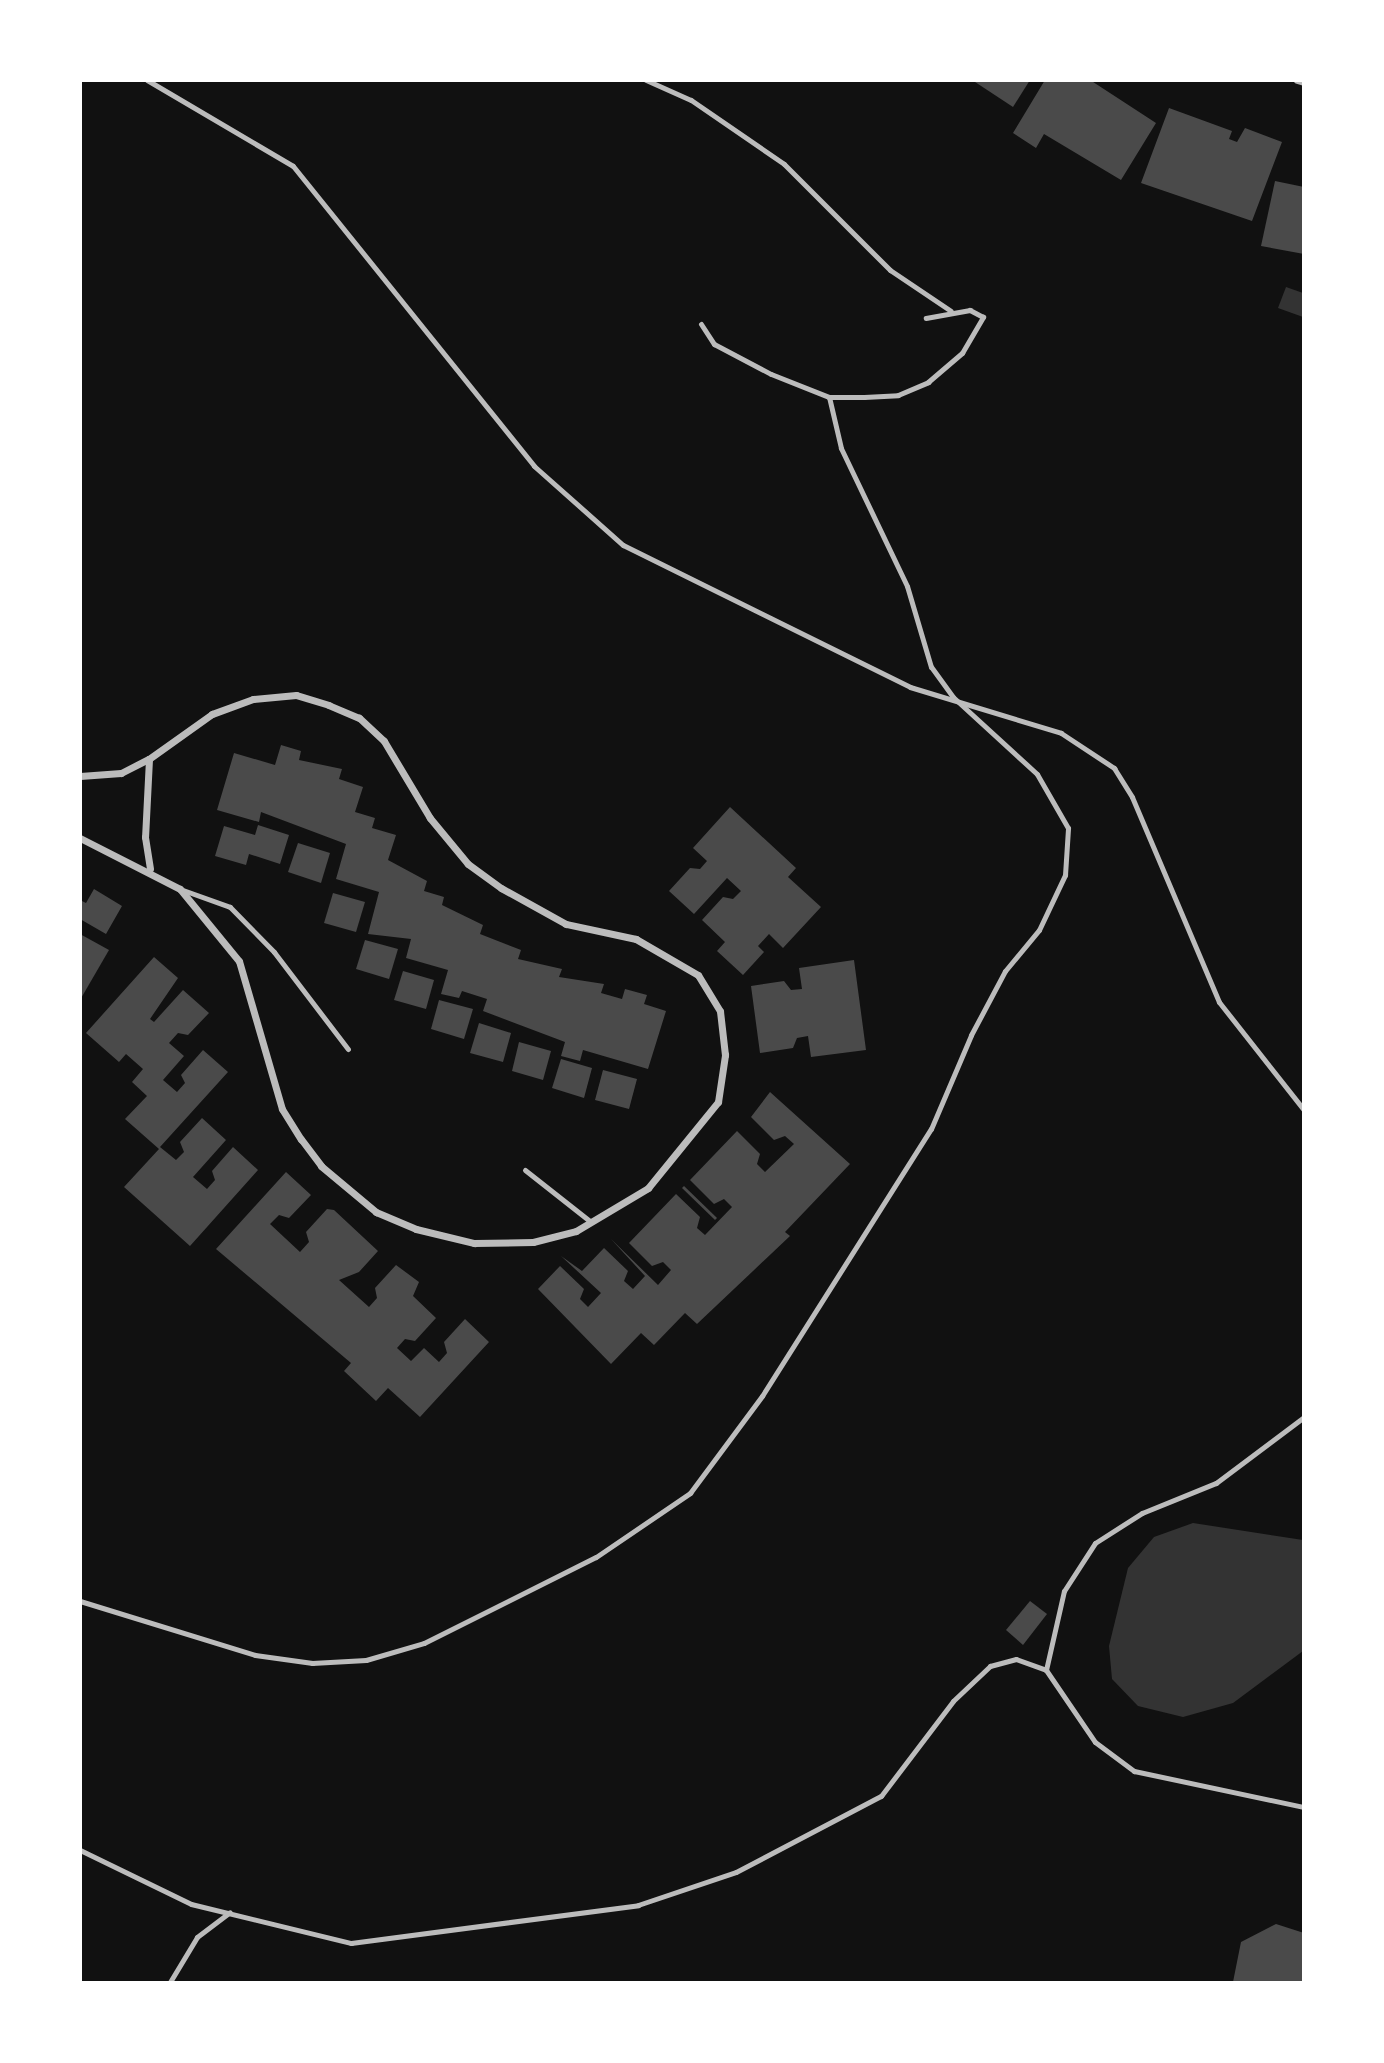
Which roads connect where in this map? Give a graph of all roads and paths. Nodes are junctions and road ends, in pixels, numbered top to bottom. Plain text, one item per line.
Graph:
1 (147, 80) edge
2 (646, 80) edge
3 (1297, 80) edge
4 (1304, 82) edge
5 (951, 311) junction
6 (926, 318) dead end
7 (701, 324) dead end
8 (829, 397) junction
9 (953, 697) junction
10 (149, 759) junction
11 (80, 776) edge
12 (80, 838) edge
13 (150, 869) junction
14 (180, 889) junction
15 (348, 1049) dead end
16 (1304, 1110) edge
17 (525, 1170) dead end
18 (592, 1222) junction
19 (1304, 1417) edge
20 (80, 1601) edge
21 (1046, 1670) junction
22 (1304, 1807) edge
23 (80, 1850) edge
24 (230, 1912) junction
25 (170, 1983) edge

1 - 9 lane
2 - 5 lane
3 - 4 street
5 - 6 lane
5 - 8 lane
7 - 8 lane
8 - 9 lane
9 - 16 lane
9 - 20 lane
10 - 11 street
10 - 13 street
10 - 18 street
12 - 13 street
13 - 14 street
14 - 15 lane
14 - 18 street
17 - 18 lane
19 - 21 lane
21 - 22 lane
21 - 24 lane
23 - 24 lane
24 - 25 lane

